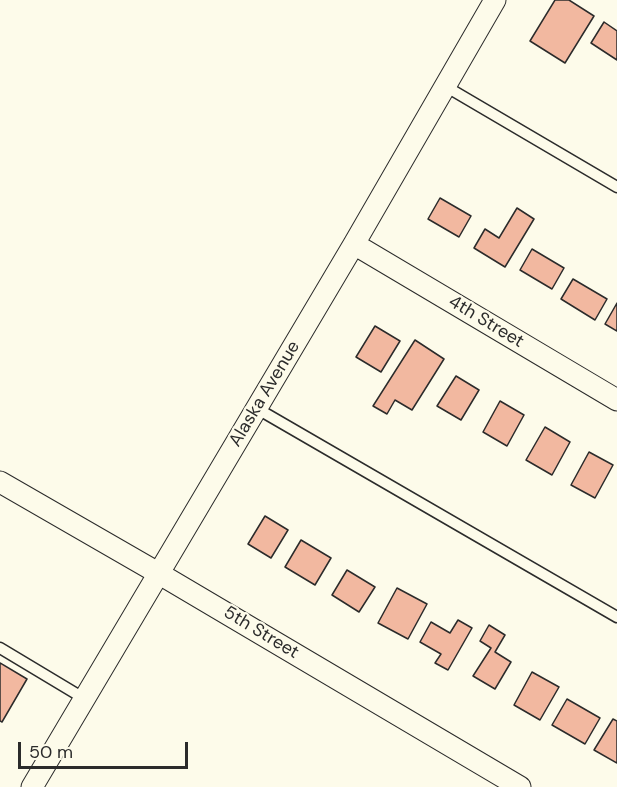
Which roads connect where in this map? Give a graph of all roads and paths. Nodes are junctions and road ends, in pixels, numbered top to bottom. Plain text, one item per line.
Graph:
1 (495, 0) edge
2 (445, 86) junction
3 (617, 187) edge
4 (354, 244) junction
5 (617, 400) edge
6 (256, 408) junction
7 (0, 482) edge
8 (158, 573) junction
9 (617, 617) edge
10 (0, 648) edge
11 (86, 699) junction
12 (32, 787) edge
13 (520, 787) edge

1 - 2 street, Alaska Avenue
2 - 3 lane
2 - 4 street, Alaska Avenue
4 - 5 street, 4th Street
4 - 6 street, Alaska Avenue
6 - 8 street, Alaska Avenue
6 - 9 lane
7 - 8 street, 5th Street
8 - 11 street, Alaska Avenue
8 - 13 street, 5th Street
10 - 11 lane
11 - 12 street, Alaska Avenue

